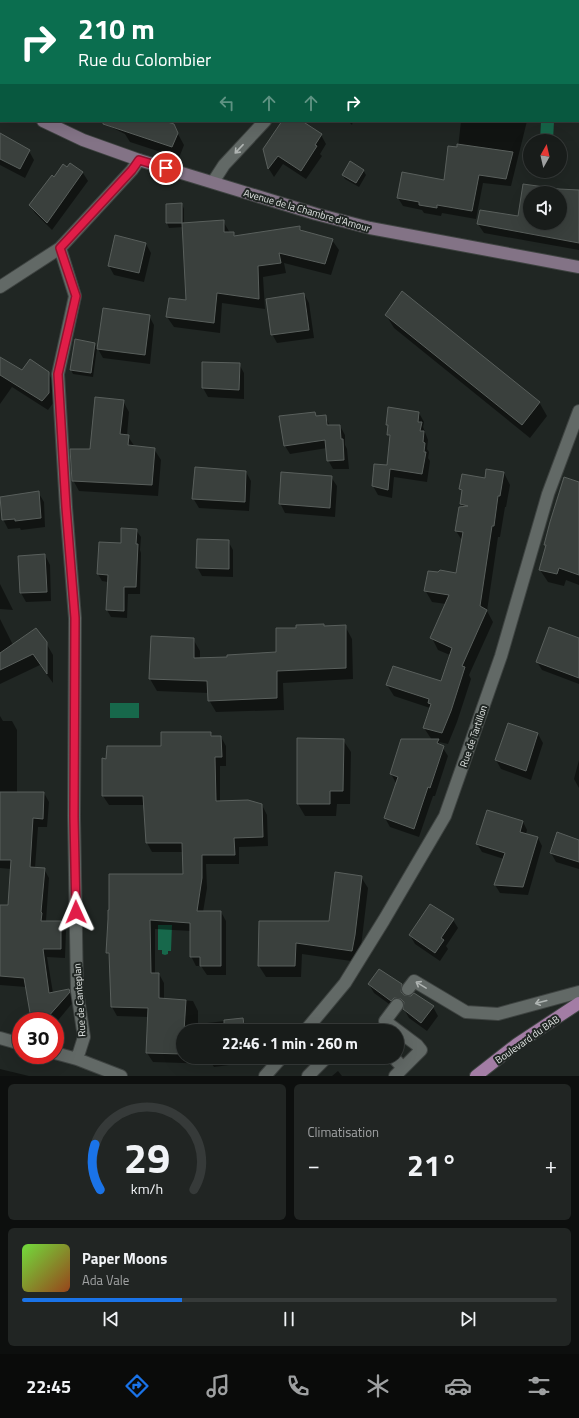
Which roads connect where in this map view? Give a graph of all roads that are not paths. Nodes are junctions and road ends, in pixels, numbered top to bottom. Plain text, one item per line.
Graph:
1 (45, 122) edge
2 (264, 122) edge
3 (139, 160) junction
4 (213, 182) junction
5 (60, 248) junction
6 (579, 267) edge
7 (0, 287) edge
8 (579, 410) edge
9 (408, 988) dead end
10 (579, 992) edge
11 (579, 1003) edge
12 (397, 1005) dead end
13 (311, 1024) edge
14 (0, 1038) edge
15 (12, 1041) edge
16 (64, 1055) edge
17 (78, 1059) junction
18 (276, 1064) edge
19 (320, 1064) edge
20 (399, 1072) edge
21 (121, 1076) edge
22 (265, 1076) edge
23 (308, 1076) edge
24 (476, 1076) edge

1 - 3 main road, Avenue de la Chambre d'Amour
2 -> 4 street
3 - 4 main road, Avenue de la Chambre d'Amour
3 - 5 street
4 - 6 main road, Avenue de la Chambre d'Amour
5 - 7 street
5 - 17 street, Rue de Canteplan
8 - 13 street, Rue de Tartillon
10 -> 9 street
11 - 24 main road, Boulevard du BAB
12 - 20 street
14 - 15 street
16 - 17 street
17 - 21 street
18 - 22 street
19 - 23 street

